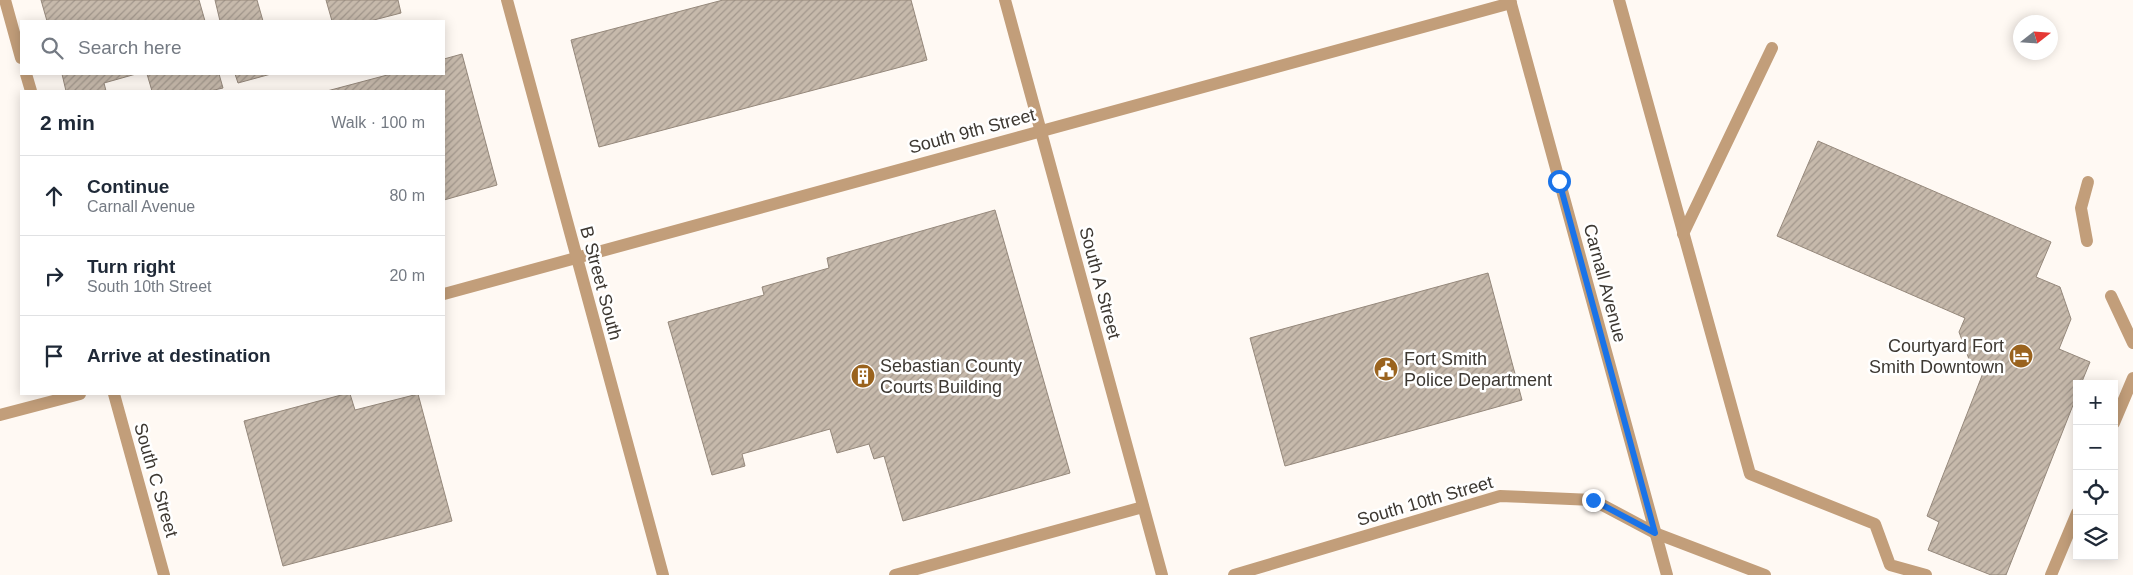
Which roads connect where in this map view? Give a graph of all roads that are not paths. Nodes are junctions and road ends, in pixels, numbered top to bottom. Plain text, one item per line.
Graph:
1 (5, 0) edge
2 (507, 0) edge
3 (1005, 0) edge
4 (1619, 0) edge
5 (1510, 2) edge
6 (1772, 48) dead end
7 (20, 54) edge
8 (26, 75) edge
9 (31, 90) edge
10 (1040, 130) junction
11 (2088, 182) dead end
12 (1683, 234) junction
13 (2087, 241) dead end
14 (576, 258) junction
15 (445, 294) edge
16 (2111, 296) dead end
17 (2133, 343) edge
18 (2133, 378) edge
19 (76, 395) edge
20 (114, 395) edge
21 (2118, 414) edge
22 (0, 415) edge
23 (1143, 507) junction
24 (2076, 515) edge
25 (1655, 533) junction
26 (164, 575) edge
27 (663, 575) edge
28 (895, 575) edge
29 (1162, 575) edge
30 (1234, 575) edge
31 (1666, 575) edge
32 (1765, 575) edge
33 (1926, 575) edge
34 (2051, 575) edge

1 - 7 street
2 - 14 street, B Street South
3 - 10 street, South A Street
4 - 12 street
5 - 10 street, South 9th Street
5 - 25 street, Carnall Avenue
6 - 12 street
8 - 9 street
10 - 14 street, South 9th Street
10 - 23 street, South A Street
11 - 13 street
12 - 33 street
14 - 15 street, South 9th Street
14 - 27 street, B Street South
16 - 17 street
18 - 21 street
19 - 22 street
20 - 26 street, South C Street
23 - 28 street
23 - 29 street, South A Street
24 - 34 street
25 - 30 street, South 10th Street
25 - 31 street, Carnall Avenue
25 - 32 street, South 10th Street

